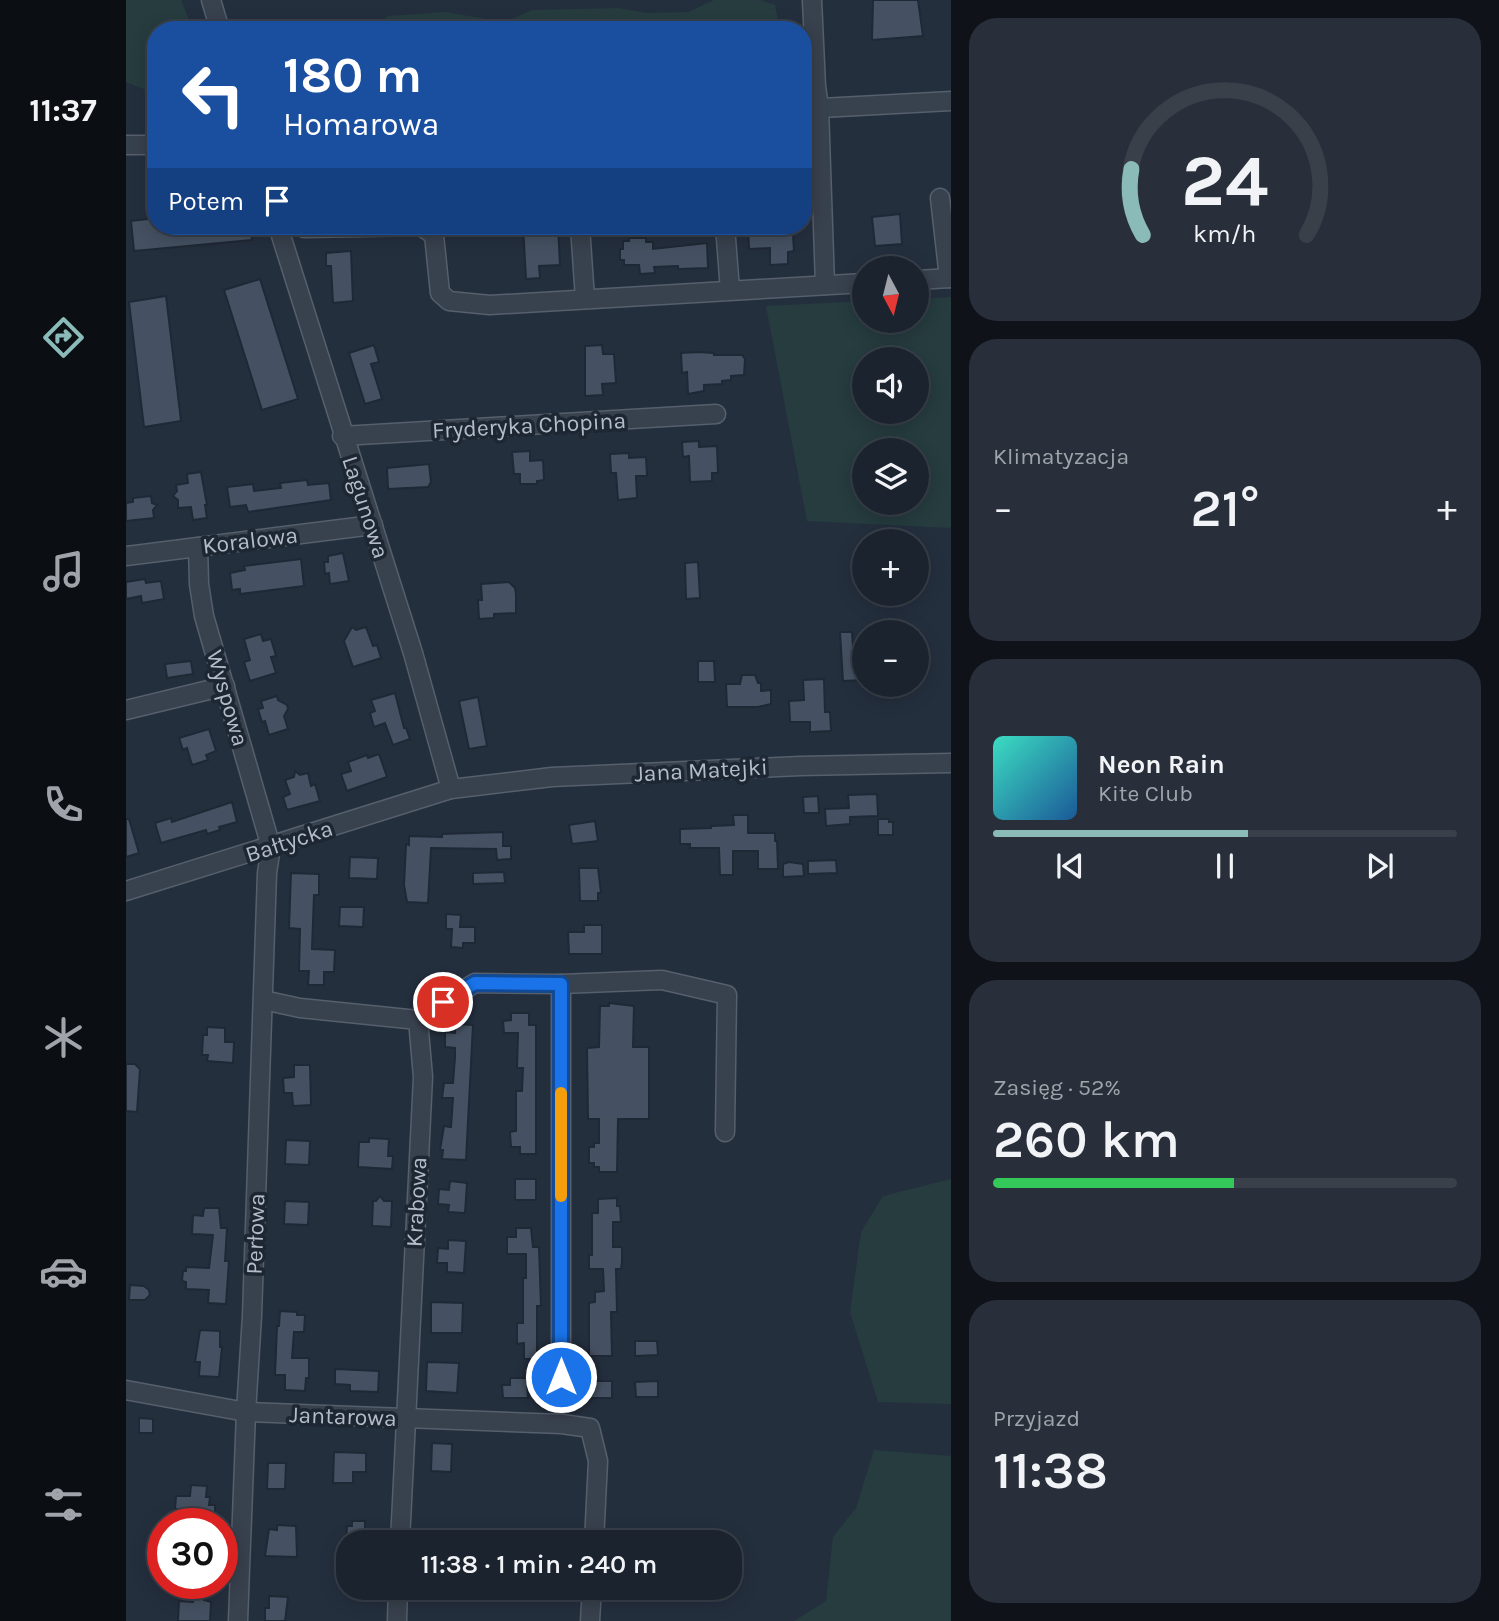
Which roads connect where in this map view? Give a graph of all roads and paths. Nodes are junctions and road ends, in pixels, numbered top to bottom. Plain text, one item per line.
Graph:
1 (211, 0) edge
2 (812, 0) edge
3 (217, 21) edge
4 (951, 100) edge
5 (812, 104) edge
6 (812, 109) edge
7 (812, 122) edge
8 (126, 145) edge
9 (147, 145) edge
10 (940, 198) dead end
11 (281, 235) edge
12 (434, 235) edge
13 (580, 235) edge
14 (726, 235) edge
15 (950, 278) edge
16 (929, 279) edge
17 (852, 284) edge
18 (825, 285) junction
19 (730, 290) junction
20 (584, 299) junction
21 (716, 414) dead end
22 (342, 436) junction
23 (373, 525) junction
24 (198, 547) junction
25 (126, 556) edge
26 (225, 686) junction
27 (126, 710) edge
28 (951, 763) edge
29 (451, 789) junction
30 (271, 847) junction
31 (126, 891) edge
32 (561, 984) junction
33 (263, 1000) junction
34 (418, 1020) junction
35 (725, 1132) dead end
36 (126, 1390) edge
37 (561, 1404) dead end
38 (246, 1412) junction
39 (406, 1419) junction
40 (401, 1530) edge
41 (595, 1530) edge
42 (398, 1600) edge
43 (591, 1600) edge
44 (238, 1621) edge
45 (397, 1621) edge
46 (590, 1621) edge

1 - 3 street
2 - 5 street
4 - 6 street
7 - 18 street
8 - 9 street
10 - 15 street
11 - 22 street, Lagunowa
12 - 20 street
13 - 20 street
14 - 19 street
15 - 16 street
17 - 18 street
18 - 19 street
19 - 20 street
21 - 22 street, Fryderyka Chopina
22 - 23 street, Lagunowa
23 - 24 street, Koralowa
23 - 29 street, Lagunowa
24 - 25 street, Koralowa
24 - 26 street, Wyspowa
26 - 27 street
26 - 30 street, Wyspowa
28 - 29 street, Jana Matejki
29 - 30 street, Bałtycka
30 - 31 street, Bałtycka
30 - 33 street, Perłowa
32 - 34 street
32 - 35 street
32 - 37 street
33 - 34 street
33 - 38 street, Perłowa
34 - 39 street, Krabowa
36 - 38 street, Jantarowa
38 - 39 street, Jantarowa
38 - 44 street, Perłowa
39 - 40 street, Krabowa
39 - 41 street, Jantarowa
42 - 45 street
43 - 46 street

